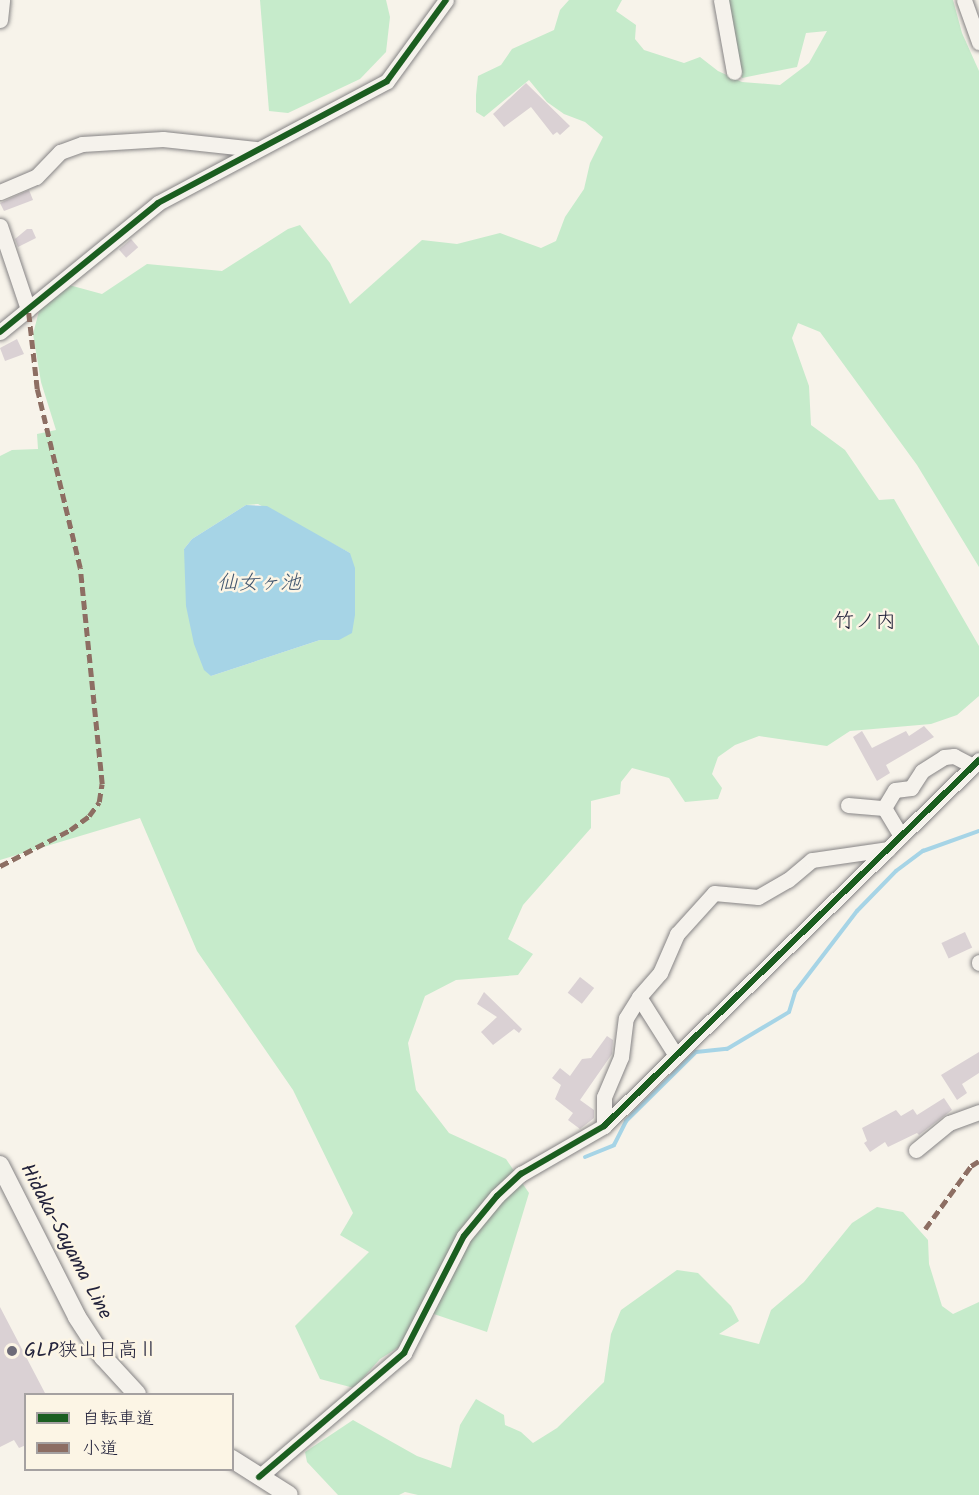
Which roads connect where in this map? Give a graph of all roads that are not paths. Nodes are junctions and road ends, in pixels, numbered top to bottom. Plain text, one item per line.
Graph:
1 (2, 0) edge
2 (446, 0) edge
3 (721, 0) edge
4 (964, 0) edge
5 (0, 20) edge
6 (979, 42) edge
7 (734, 72) dead end
8 (255, 149) junction
9 (0, 192) edge
10 (0, 226) edge
11 (28, 309) junction
12 (0, 332) edge
13 (976, 763) edge
14 (848, 805) dead end
15 (884, 808) junction
16 (901, 836) junction
17 (888, 849) junction
18 (635, 1001) junction
19 (675, 1054) junction
20 (979, 1112) edge
21 (604, 1126) junction
22 (916, 1150) dead end
23 (0, 1165) edge
24 (135, 1393) edge
25 (234, 1460) edge
26 (259, 1477) junction
27 (289, 1495) edge

1 - 5 street
2 - 8 street
3 - 7 street
4 - 6 street
8 - 9 street
8 - 11 street
10 - 11 street
11 - 12 street
13 - 15 street
13 - 16 street
14 - 15 street
15 - 16 street
16 - 17 street
17 - 18 street
17 - 19 street
18 - 19 street
18 - 21 street
19 - 21 street
20 - 22 street
21 - 26 street
23 - 24 main road, Hidaka-Sayama Line
25 - 26 main road
26 - 27 main road

